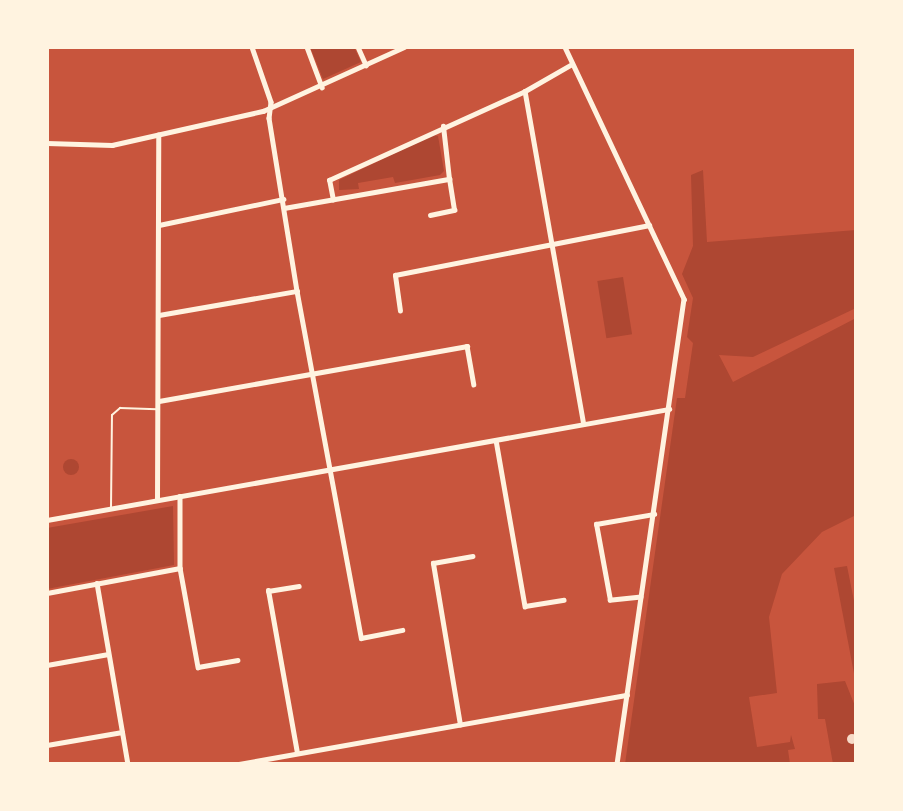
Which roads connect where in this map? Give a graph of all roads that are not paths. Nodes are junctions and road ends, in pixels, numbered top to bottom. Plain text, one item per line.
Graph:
1 (252, 47) edge
2 (307, 47) edge
3 (358, 47) edge
4 (404, 47) edge
5 (565, 47) edge
6 (572, 64) junction
7 (366, 65) junction
8 (322, 86) junction
9 (525, 91) junction
10 (271, 109) junction
11 (443, 126) junction
12 (158, 135) junction
13 (47, 143) edge
14 (449, 179) junction
15 (283, 199) junction
16 (332, 200) junction
17 (284, 208) junction
18 (430, 215) dead end
19 (159, 225) junction
20 (649, 225) junction
21 (551, 245) junction
22 (297, 291) junction
23 (400, 311) dead end
24 (159, 315) junction
25 (311, 374) junction
26 (474, 384) dead end
27 (158, 401) junction
28 (158, 409) junction
29 (669, 409) junction
30 (584, 424) junction
31 (496, 440) junction
32 (329, 470) junction
33 (180, 496) junction
34 (158, 500) junction
35 (111, 509) junction
36 (654, 514) junction
37 (47, 520) edge
38 (472, 556) dead end
39 (180, 568) junction
40 (97, 583) junction
41 (299, 586) dead end
42 (47, 593) edge
43 (641, 597) junction
44 (564, 600) dead end
45 (402, 630) dead end
46 (108, 654) junction
47 (237, 660) dead end
48 (47, 665) edge
49 (627, 695) junction
50 (460, 725) junction
51 (122, 732) junction
52 (47, 745) edge
53 (298, 753) junction
54 (128, 764) edge
55 (239, 764) edge
56 (617, 764) edge

1 - 10 street
2 - 8 street
3 - 7 street
4 - 7 street
5 - 6 street
6 - 9 street
6 - 20 street
7 - 8 street
8 - 10 street
9 - 11 street
9 - 21 street
10 - 12 street
10 - 15 street
11 - 14 street
11 - 16 street
12 - 13 street
12 - 19 street
14 - 16 street
14 - 18 street
15 - 17 street
15 - 19 street
16 - 17 street
17 - 22 street
19 - 24 street
20 - 21 street
20 - 29 street
21 - 23 street
21 - 30 street
22 - 24 street
22 - 25 street
24 - 27 street
25 - 26 street
25 - 27 street
25 - 32 street
27 - 28 street
28 - 34 street
28 - 35 lane
29 - 30 street
29 - 36 street
30 - 31 street
31 - 32 street
31 - 44 street
32 - 33 street
32 - 45 street
33 - 34 street
33 - 39 street
34 - 35 street
35 - 37 street
36 - 43 street
36 - 43 street
38 - 50 street
39 - 40 street
39 - 47 street
40 - 42 street
40 - 46 street
41 - 53 street
43 - 49 street
46 - 48 street
46 - 51 street
49 - 50 street
49 - 56 street
50 - 53 street
51 - 52 street
51 - 54 street
53 - 55 street

